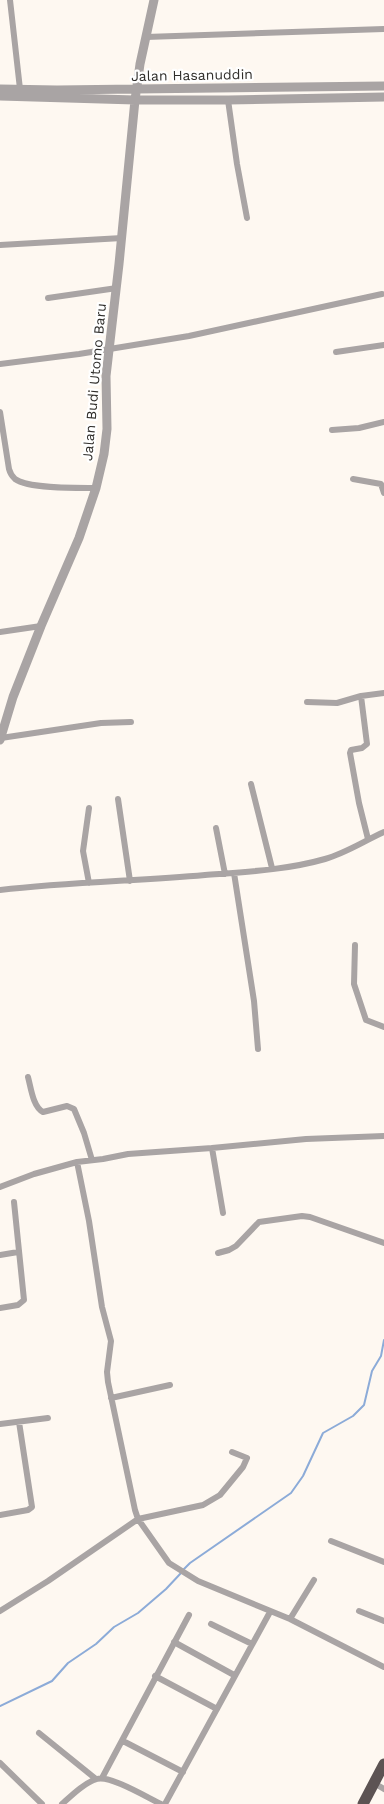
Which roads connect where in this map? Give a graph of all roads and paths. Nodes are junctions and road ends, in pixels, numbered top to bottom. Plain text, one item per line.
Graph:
1 (10, 0) edge
2 (154, 0) edge
3 (384, 29) edge
4 (146, 37) junction
5 (384, 86) edge
6 (0, 89) edge
7 (20, 89) junction
8 (136, 89) junction
9 (0, 96) edge
10 (384, 97) edge
11 (135, 100) junction
12 (228, 100) junction
13 (247, 218) dead end
14 (122, 238) junction
15 (0, 245) edge
16 (117, 288) junction
17 (382, 294) dead end
18 (48, 298) dead end
19 (384, 345) edge
20 (110, 349) junction
21 (336, 352) dead end
22 (0, 364) edge
23 (0, 412) edge
24 (384, 422) edge
25 (332, 430) dead end
26 (353, 480) dead end
27 (96, 488) junction
28 (384, 493) edge
29 (41, 626) junction
30 (0, 632) edge
31 (384, 693) edge
32 (361, 696) junction
33 (307, 702) dead end
34 (131, 722) dead end
35 (0, 739) edge
36 (251, 784) dead end
37 (118, 799) dead end
38 (89, 808) dead end
39 (216, 828) dead end
40 (384, 832) edge
41 (368, 838) junction
42 (272, 868) junction
43 (234, 873) junction
44 (225, 874) junction
45 (130, 881) junction
46 (89, 883) junction
47 (0, 890) edge
48 (355, 945) dead end
49 (384, 1027) edge
50 (258, 1049) dead end
51 (28, 1077) dead end
52 (384, 1136) edge
53 (212, 1148) junction
54 (92, 1160) junction
55 (77, 1162) junction
56 (0, 1187) edge
57 (14, 1202) dead end
58 (223, 1213) dead end
59 (384, 1243) edge
60 (18, 1252) junction
61 (218, 1252) dead end
62 (0, 1255) edge
63 (0, 1308) edge
64 (170, 1385) dead end
65 (111, 1398) junction
66 (48, 1418) dead end
67 (19, 1422) junction
68 (0, 1424) edge
69 (232, 1452) dead end
70 (0, 1515) edge
71 (138, 1519) junction
72 (331, 1541) dead end
73 (384, 1562) edge
74 (314, 1580) dead end
75 (359, 1610) dead end
76 (0, 1611) edge
77 (270, 1612) junction
78 (189, 1615) dead end
79 (290, 1619) junction
80 (384, 1621) edge
81 (211, 1624) dead end
82 (174, 1642) junction
83 (252, 1644) junction
84 (384, 1667) edge
85 (234, 1675) junction
86 (155, 1676) junction
87 (217, 1708) junction
88 (39, 1733) dead end
89 (123, 1740) junction
90 (0, 1763) edge
91 (384, 1764) edge
92 (183, 1772) junction
93 (99, 1779) junction
94 (382, 1784) edge
95 (42, 1804) edge
96 (62, 1804) edge
97 (163, 1804) edge
98 (363, 1804) edge
99 (370, 1804) edge

1 - 7 street
2 - 4 street, Jalan Budi Utomo Baru
3 - 4 street
4 - 8 street, Jalan Budi Utomo Baru
5 - 8 street, Jalan Hasanuddin
6 - 7 street, Jalan Hasanuddin
7 - 8 street, Jalan Hasanuddin
8 - 11 street, Jalan Budi Utomo Baru
9 - 11 street, Jalan Hasanuddin
10 - 12 street, Jalan Hasanuddin
11 - 12 street, Jalan Hasanuddin
11 - 14 street, Jalan Budi Utomo Baru
12 - 13 street
14 - 15 street
14 - 16 street, Jalan Budi Utomo Baru
16 - 18 street
16 - 20 street, Jalan Budi Utomo Baru
17 - 20 street
19 - 21 street
20 - 22 street
20 - 27 street, Jalan Budi Utomo Baru
23 - 27 street
24 - 25 street
26 - 28 street
27 - 29 street, Jalan Budi Utomo Baru
29 - 30 street
29 - 35 street, Jalan Budi Utomo Baru
31 - 32 street
32 - 33 street
32 - 41 street
34 - 35 street
36 - 42 street
37 - 45 street
38 - 46 street
39 - 44 street
40 - 41 street
41 - 42 street
42 - 43 street
43 - 44 street
43 - 50 street
44 - 45 street
45 - 46 street
46 - 47 street
48 - 49 street
51 - 54 street
52 - 53 street
53 - 54 street
53 - 58 street
54 - 55 street
55 - 56 street
55 - 65 street
57 - 60 street
59 - 61 street
60 - 62 street
60 - 63 street
64 - 65 street
65 - 71 street
66 - 67 street
67 - 68 street
67 - 70 street
69 - 71 street
71 - 76 street
71 - 77 street
72 - 73 street
74 - 79 street
75 - 80 street
77 - 79 street
77 - 83 street
78 - 82 street
79 - 84 street
81 - 83 street
82 - 85 street
82 - 86 street
83 - 85 street
85 - 87 street
86 - 87 street
86 - 89 street
87 - 92 street
88 - 93 street
89 - 92 street
89 - 93 street
90 - 95 street
91 - 98 highway
92 - 97 street
93 - 96 street
93 - 97 street
94 - 99 highway

